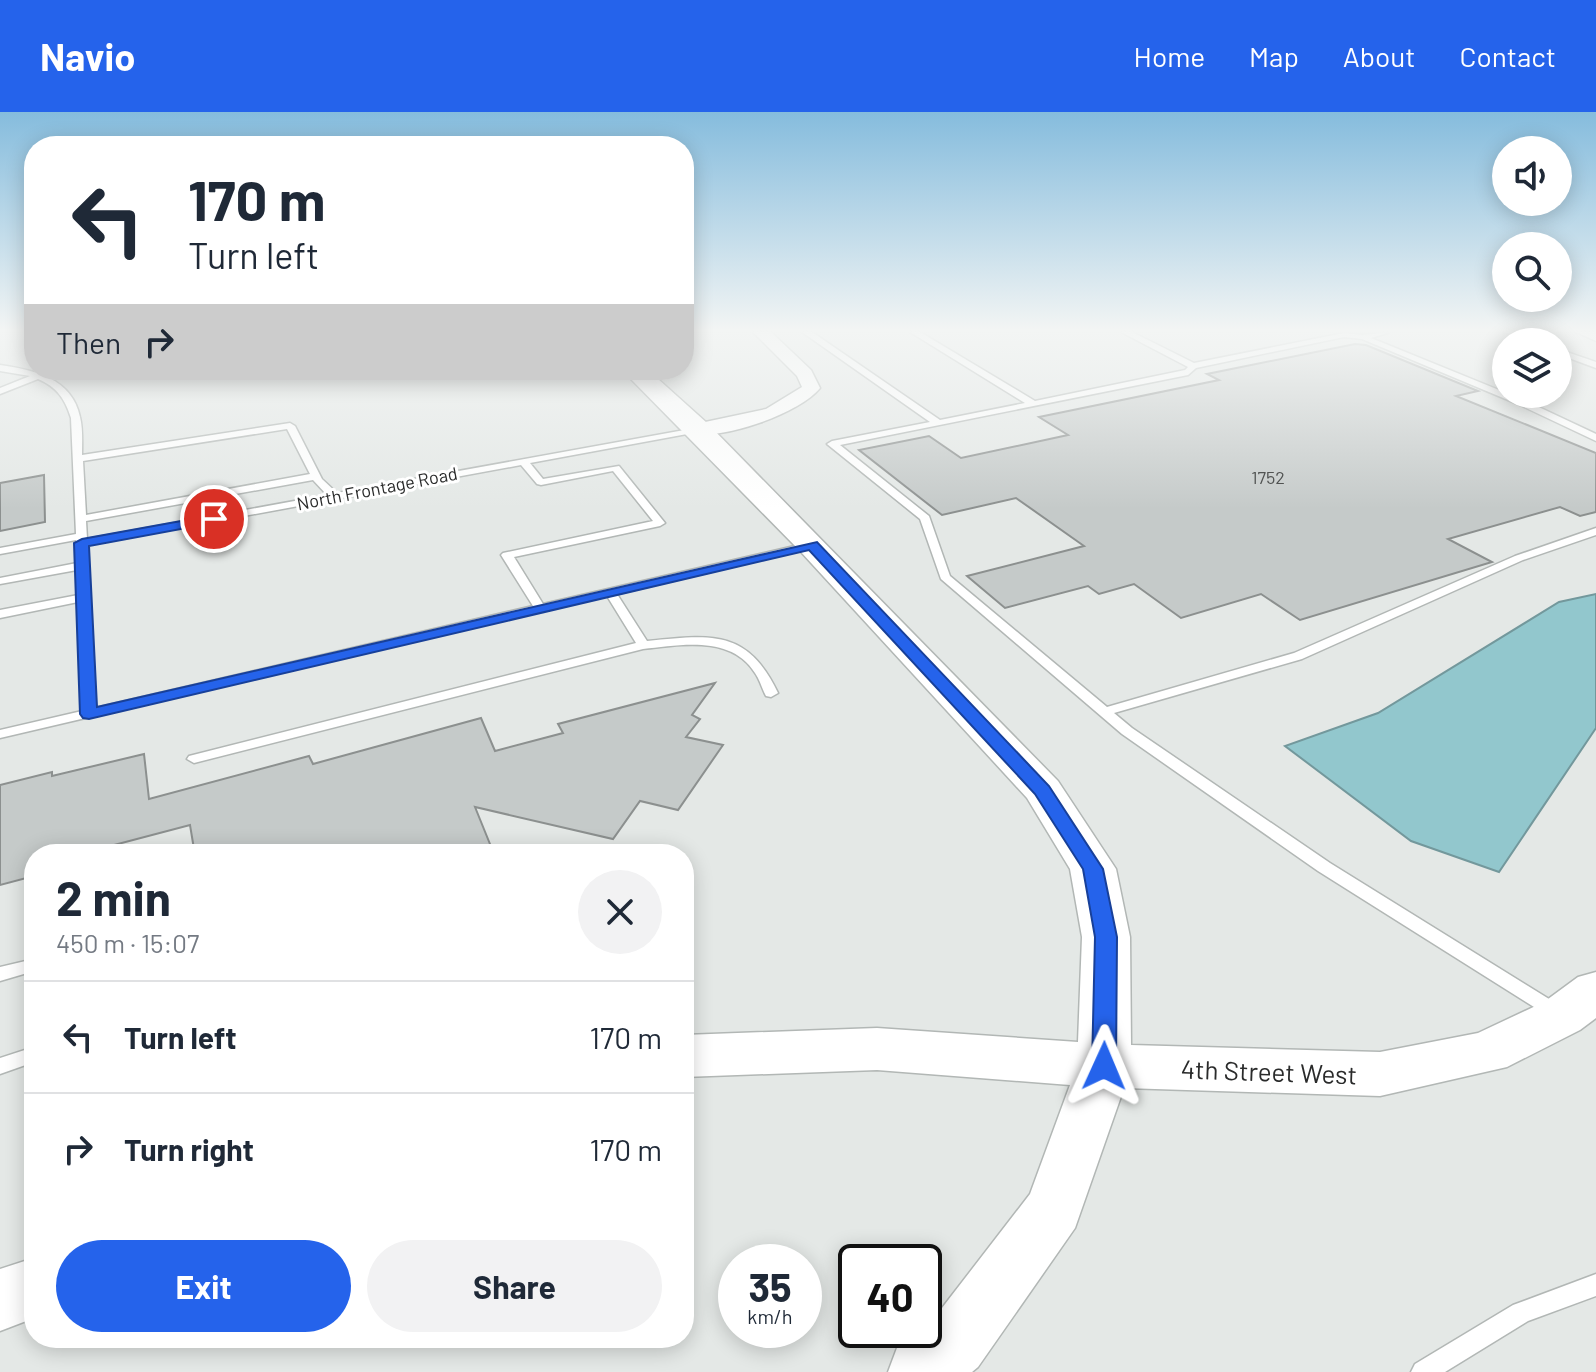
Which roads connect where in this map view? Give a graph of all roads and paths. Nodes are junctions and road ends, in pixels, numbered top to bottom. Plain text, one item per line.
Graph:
1 (63, 391) edge
2 (657, 391) edge
3 (808, 391) edge
4 (891, 391) edge
5 (1012, 391) edge
6 (1098, 391) edge
7 (1493, 391) edge
8 (1034, 404) junction
9 (938, 423) junction
10 (698, 429) junction
11 (1596, 438) edge
12 (78, 459) junction
13 (523, 461) junction
14 (316, 476) junction
15 (334, 496) junction
16 (81, 519) junction
17 (1596, 531) edge
18 (81, 540) junction
19 (812, 545) junction
20 (0, 551) edge
21 (83, 565) junction
22 (0, 581) edge
23 (610, 592) junction
24 (84, 597) junction
25 (540, 608) junction
26 (0, 614) edge
27 (643, 645) junction
28 (771, 693) dead end
29 (1107, 711) junction
30 (89, 714) junction
31 (0, 734) edge
32 (194, 759) dead end
33 (24, 968) edge
34 (0, 974) edge
35 (1579, 1003) edge
36 (694, 1056) edge
37 (24, 1058) edge
38 (0, 1066) edge
39 (1104, 1066) junction
40 (1596, 1285) edge
41 (24, 1292) edge
42 (0, 1300) edge
43 (921, 1372) edge
44 (1423, 1372) edge

1 - 12 lane
2 - 10 street
3 - 10 street, North Frontage Road
4 - 9 lane
5 - 8 lane
6 - 8 lane
7 - 11 lane
8 - 9 lane
9 - 29 lane
10 - 13 lane, North Frontage Road
10 - 19 street
12 - 14 lane
12 - 16 lane
13 - 15 lane, North Frontage Road
13 - 25 lane
14 - 15 lane
14 - 16 lane
15 - 18 lane, North Frontage Road
16 - 18 lane
17 - 29 lane
18 - 20 lane, North Frontage Road
18 - 21 lane
19 - 23 lane
19 - 39 street
21 - 22 lane
21 - 24 lane
23 - 25 lane
23 - 27 lane
24 - 26 lane
24 - 30 lane
25 - 30 lane
27 - 28 lane
27 - 32 lane
29 - 35 lane
30 - 31 lane
33 - 34 lane
35 - 39 street, 4th Street West
36 - 39 street, 4th Street West
37 - 38 lane
39 - 43 street
40 - 44 lane
41 - 42 street

